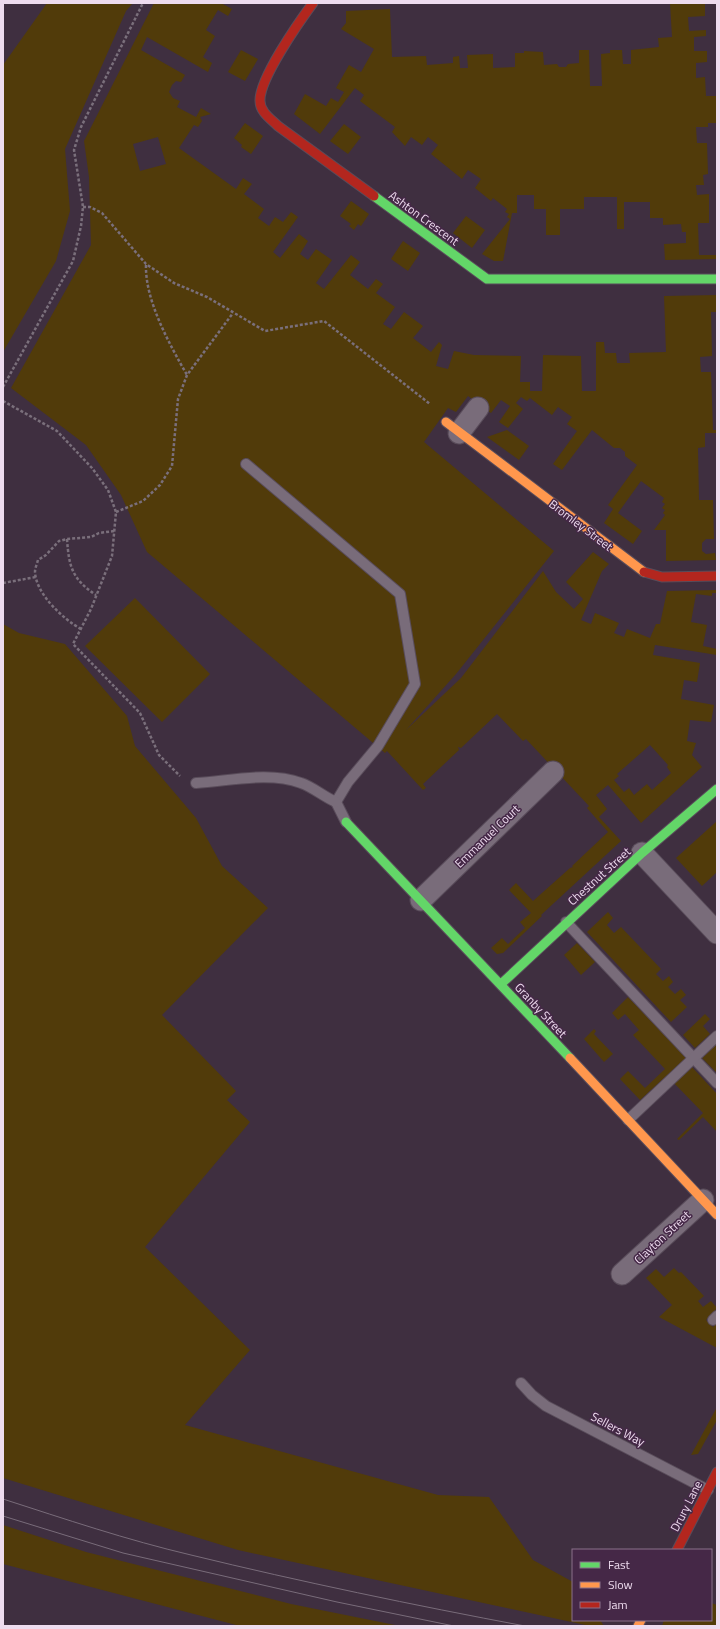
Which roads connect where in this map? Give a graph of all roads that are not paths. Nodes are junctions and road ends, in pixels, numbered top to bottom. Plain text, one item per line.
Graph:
1 (312, 3) edge
2 (717, 279) edge
3 (478, 408) dead end
4 (452, 427) joint
5 (246, 464) dead end
6 (717, 576) edge
7 (553, 772) dead end
8 (196, 783) road end
9 (717, 790) edge
10 (336, 802) junction
11 (346, 822) joint
12 (642, 853) junction
13 (421, 900) junction
14 (566, 922) junction
15 (717, 933) edge
16 (501, 984) junction
17 (717, 1036) edge
18 (694, 1058) junction
19 (717, 1083) edge
20 (628, 1120) junction
21 (703, 1200) junction
22 (717, 1214) edge
23 (622, 1274) dead end
24 (521, 1383) dead end
25 (717, 1472) edge
26 (708, 1490) junction
27 (678, 1549) edge

1 - 2 street, Ashton Crescent
3 - 4 street
4 - 6 street, Bromley Street
5 - 10 lane
7 - 13 street, Emmanuel Court
8 - 10 lane
9 - 12 street, Chestnut Street
10 - 11 lane
11 - 13 street, Granby Street
12 - 14 street, Chestnut Street
12 - 15 street
13 - 16 street, Granby Street
14 - 16 street, Chestnut Street
14 - 18 lane
16 - 20 street, Granby Street
17 - 18 lane
18 - 19 lane
18 - 20 lane
20 - 21 street, Granby Street
21 - 22 street, Granby Street
21 - 23 street, Clayton Street
24 - 26 lane, Sellers Way
25 - 26 street, Drury Lane
26 - 27 street, Drury Lane

